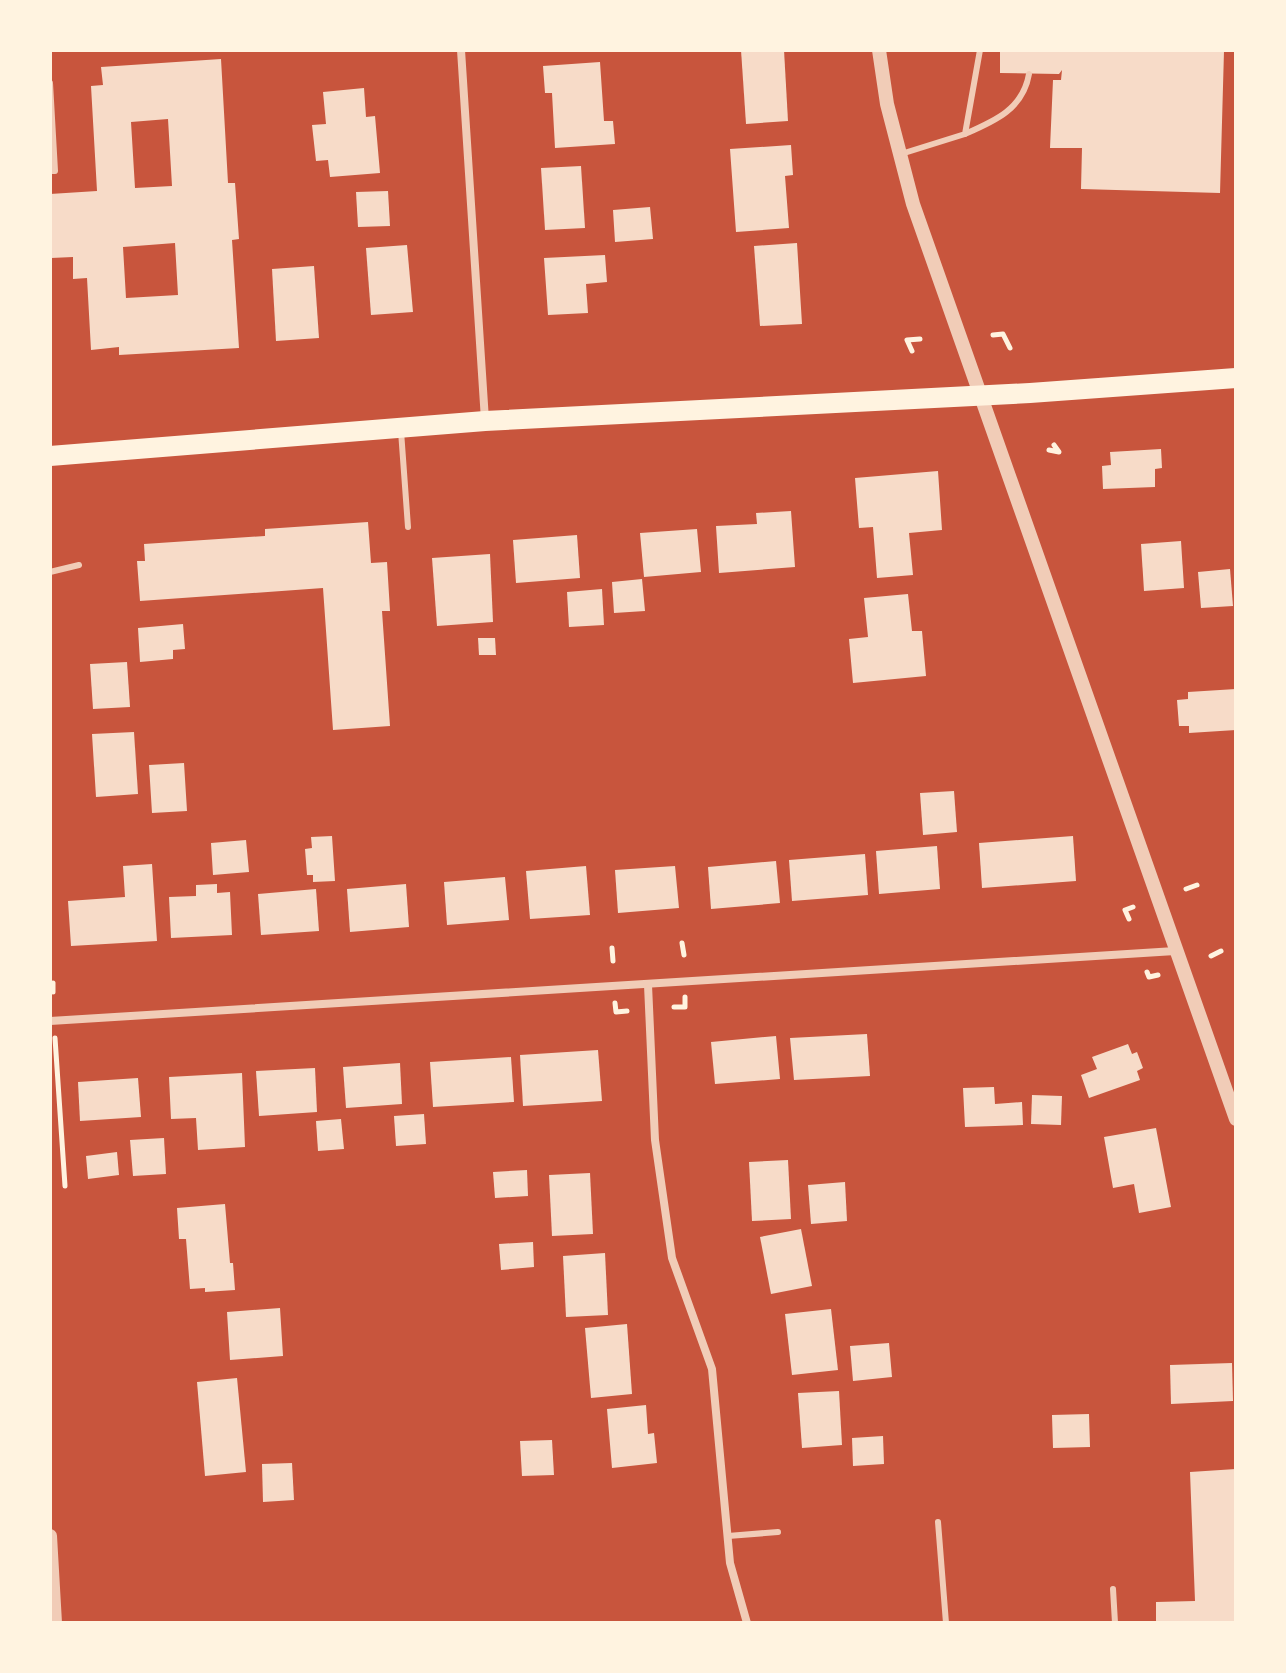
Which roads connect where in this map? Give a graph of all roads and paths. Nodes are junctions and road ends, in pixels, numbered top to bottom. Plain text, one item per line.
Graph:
1 (461, 50) edge
2 (879, 50) edge
3 (980, 50) edge
4 (1029, 74) dead end
5 (50, 83) edge
6 (965, 134) junction
7 (900, 154) junction
8 (50, 171) edge
9 (993, 335) dead end
10 (920, 339) dead end
11 (1010, 348) dead end
12 (912, 351) dead end
13 (1236, 378) edge
14 (981, 395) junction
15 (485, 421) junction
16 (401, 428) junction
17 (50, 456) edge
18 (408, 527) dead end
19 (79, 565) dead end
20 (50, 572) edge
21 (1197, 885) dead end
22 (1186, 889) dead end
23 (1133, 907) dead end
24 (1129, 919) dead end
25 (682, 943) dead end
26 (612, 948) dead end
27 (1175, 951) junction
28 (1221, 951) dead end
29 (684, 955) dead end
30 (1211, 956) dead end
31 (613, 961) dead end
32 (53, 983) dead end
33 (648, 985) junction
34 (53, 992) dead end
35 (685, 996) dead end
36 (615, 1002) dead end
37 (674, 1007) dead end
38 (627, 1011) dead end
39 (50, 1021) edge
40 (55, 1037) dead end
41 (1236, 1119) edge
42 (65, 1186) dead end
43 (938, 1522) dead end
44 (778, 1532) dead end
45 (50, 1536) edge
46 (728, 1536) junction
47 (1113, 1589) dead end
48 (55, 1623) edge
49 (747, 1623) edge
50 (946, 1623) edge
51 (1115, 1623) edge

1 - 15 street
2 - 7 street
3 - 6 lane
4 - 6 lane
5 - 8 lane
6 - 7 lane
7 - 14 street
9 - 11 path
10 - 12 path
13 - 14 main road
14 - 15 main road
14 - 27 street
15 - 16 main road
16 - 17 main road
16 - 18 lane
19 - 20 lane
21 - 22 path
23 - 24 path
25 - 29 path
26 - 31 path
27 - 33 street
27 - 41 street
28 - 30 path
32 - 34 path
33 - 39 street
33 - 46 street
35 - 37 path
36 - 38 path
40 - 42 path
43 - 50 lane
44 - 46 lane
45 - 48 street
46 - 49 street
47 - 51 lane

